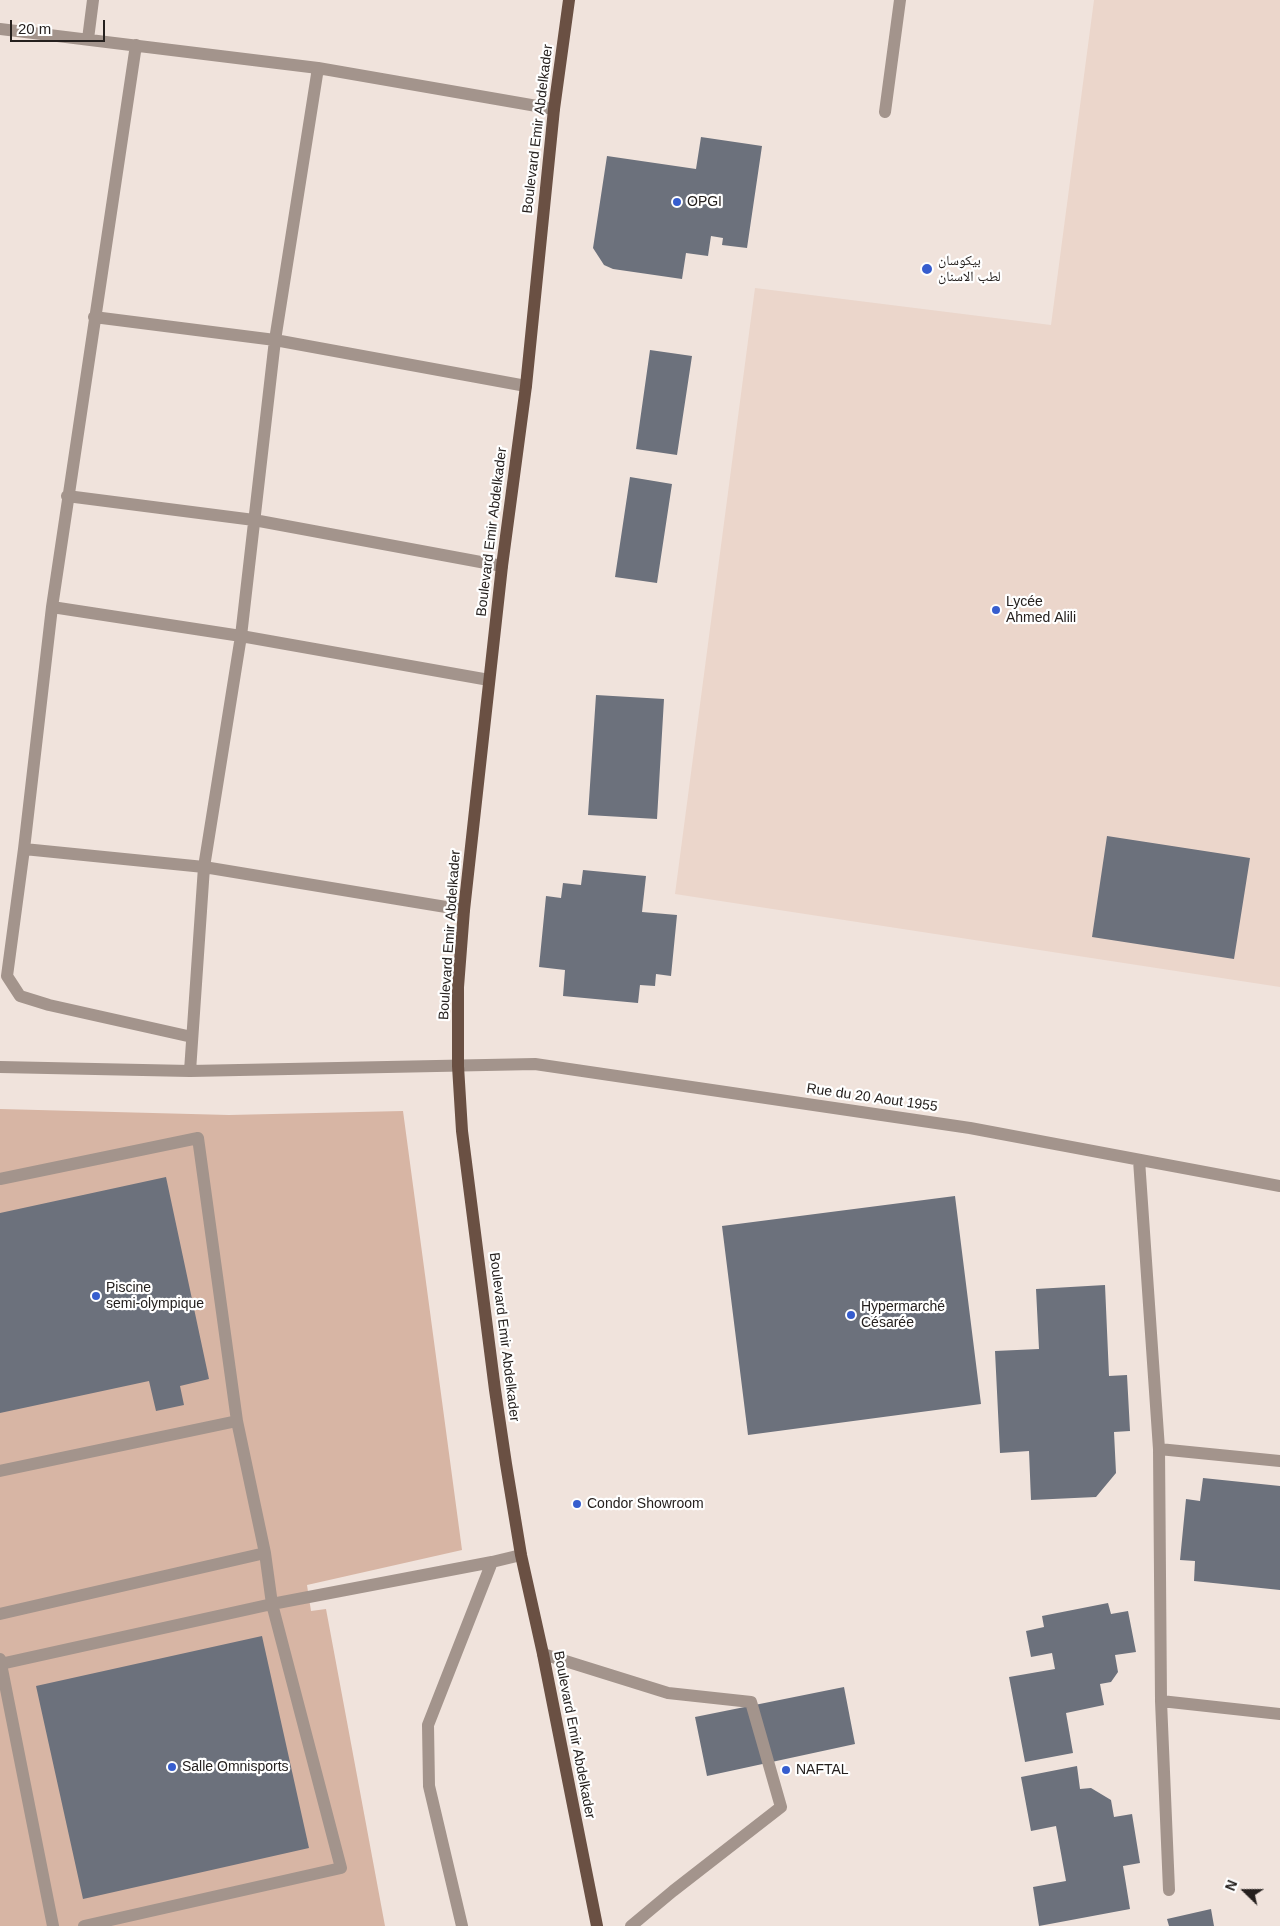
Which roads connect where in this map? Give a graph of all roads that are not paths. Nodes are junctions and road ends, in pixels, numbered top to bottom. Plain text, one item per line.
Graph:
1 (92, 0) edge
2 (569, 0) edge
3 (900, 0) edge
4 (0, 29) edge
5 (88, 39) junction
6 (136, 45) junction
7 (318, 68) junction
8 (554, 109) junction
9 (886, 112) dead end
10 (94, 317) junction
11 (275, 340) junction
12 (526, 386) junction
13 (68, 496) junction
14 (254, 520) junction
15 (502, 566) junction
16 (52, 607) junction
17 (241, 636) junction
18 (490, 680) junction
19 (24, 849) junction
20 (204, 867) junction
21 (464, 910) junction
22 (192, 1037) junction
23 (458, 1066) junction
24 (0, 1068) edge
25 (190, 1071) junction
26 (1139, 1160) junction
27 (0, 1179) edge
28 (1280, 1186) edge
29 (237, 1421) junction
30 (1159, 1448) junction
31 (1280, 1461) edge
32 (0, 1471) edge
33 (265, 1553) junction
34 (521, 1555) junction
35 (492, 1562) junction
36 (272, 1604) junction
37 (0, 1614) edge
38 (543, 1654) junction
39 (1, 1661) edge
40 (1161, 1701) junction
41 (1280, 1714) edge
42 (1169, 1890) dead end
43 (53, 1926) edge
44 (84, 1926) edge
45 (462, 1926) edge
46 (597, 1926) edge
47 (631, 1926) edge

1 - 5 street
2 - 8 main road, Boulevard Emir Abdelkader
3 - 9 street
4 - 5 street
5 - 6 street
6 - 7 street
6 - 10 street
7 - 8 street
7 - 11 street
8 - 12 main road, Boulevard Emir Abdelkader
10 - 11 street
10 - 13 street
11 - 12 street
11 - 14 street
12 - 15 main road, Boulevard Emir Abdelkader
13 - 14 street
13 - 16 street
14 - 15 street
14 - 17 street
15 - 18 main road, Boulevard Emir Abdelkader
16 - 17 street
16 - 19 street
17 - 18 street
17 - 20 street
18 - 21 main road, Boulevard Emir Abdelkader
19 - 20 street
19 - 22 street
20 - 21 street
20 - 22 street
21 - 23 main road, Boulevard Emir Abdelkader
22 - 25 street
23 - 25 street, Rue du 20 Aout 1955
23 - 26 street, Rue du 20 Aout 1955
23 - 34 main road, Boulevard Emir Abdelkader
24 - 25 street, Rue du 20 Aout 1955
26 - 28 street, Rue du 20 Aout 1955
26 - 30 street
27 - 29 street
29 - 32 street
29 - 33 street
30 - 31 street
30 - 40 street
33 - 36 street
33 - 37 street
34 - 35 street
34 - 38 main road, Boulevard Emir Abdelkader
35 - 36 street
35 - 45 street
36 - 39 street
36 - 44 street
38 - 46 main road, Boulevard Emir Abdelkader
38 - 47 street
39 - 43 street
40 - 41 street
40 - 42 street

